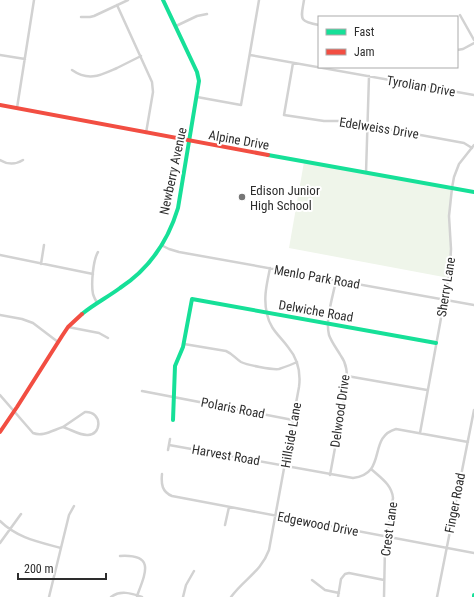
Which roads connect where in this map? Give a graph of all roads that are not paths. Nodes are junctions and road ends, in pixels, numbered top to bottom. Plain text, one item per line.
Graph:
1 (34, 0) edge
2 (128, 0) edge
3 (163, 0) edge
4 (259, 0) edge
5 (304, 0) edge
6 (117, 5) junction
7 (207, 14) dead end
8 (460, 14) dead end
9 (81, 17) dead end
10 (318, 25) edge
11 (176, 26) junction
12 (474, 40) edge
13 (474, 43) edge
14 (458, 50) edge
15 (0, 55) edge
16 (250, 55) junction
17 (141, 56) junction
18 (25, 59) junction
19 (293, 63) junction
20 (318, 67) edge
21 (322, 68) edge
22 (72, 70) dead end
23 (369, 76) junction
24 (474, 95) edge
25 (197, 97) junction
26 (0, 105) edge
27 (16, 108) junction
28 (367, 125) junction
29 (146, 133) junction
30 (190, 141) junction
31 (474, 145) edge
32 (472, 148) junction
33 (0, 160) edge
34 (23, 160) dead end
35 (366, 173) junction
36 (452, 188) junction
37 (474, 192) edge
38 (44, 244) dead end
39 (161, 245) junction
40 (98, 252) dead end
41 (0, 255) edge
42 (41, 264) junction
43 (270, 268) junction
44 (93, 274) junction
45 (336, 280) junction
46 (444, 299) junction
47 (98, 302) junction
48 (474, 305) edge
49 (266, 313) junction
50 (0, 315) edge
51 (328, 324) junction
52 (68, 327) junction
53 (108, 338) dead end
54 (58, 342) junction
55 (436, 343) junction
56 (184, 344) junction
57 (297, 362) junction
58 (347, 376) junction
59 (428, 390) junction
60 (142, 391) dead end
61 (0, 395) edge
62 (174, 397) junction
63 (474, 410) edge
64 (14, 412) junction
65 (173, 420) dead end
66 (294, 420) junction
67 (63, 427) junction
68 (0, 432) edge
69 (420, 433) junction
70 (170, 439) dead end
71 (468, 442) junction
72 (169, 445) junction
73 (168, 450) dead end
74 (285, 466) junction
75 (371, 469) junction
76 (162, 474) dead end
77 (330, 475) junction
78 (74, 506) dead end
79 (229, 507) junction
80 (21, 514) dead end
81 (276, 516) junction
82 (0, 521) edge
83 (225, 525) dead end
84 (9, 529) junction
85 (387, 537) junction
86 (0, 543) edge
87 (61, 548) junction
88 (446, 548) junction
89 (474, 553) edge
90 (120, 556) dead end
91 (194, 571) dead end
92 (312, 580) dead end
93 (384, 580) junction
94 (338, 595) edge
95 (138, 596) junction
96 (49, 597) edge
97 (111, 597) edge
98 (142, 597) edge
99 (183, 597) edge
100 (231, 597) edge
101 (384, 597) edge
102 (437, 597) edge

1 - 18 street
2 - 6 street
3 - 11 street, Newberry Avenue
4 - 16 street
5 - 10 street
6 - 9 street
6 - 17 street
7 - 11 street
8 - 12 street
11 - 25 street, Newberry Avenue
13 - 14 street
15 - 18 street
16 - 19 street, Tyrolian Drive
16 - 25 street
17 - 22 street
17 - 29 street
18 - 27 street
19 - 20 street, Tyrolian Drive
19 - 28 street, Edelweiss Drive
21 - 23 street, Tyrolian Drive
23 - 24 street, Tyrolian Drive
23 - 28 street
25 - 30 street, Newberry Avenue
26 - 27 street, Alpine Drive
27 - 29 street, Alpine Drive
28 - 32 street, Edelweiss Drive
28 - 35 street
29 - 30 street, Alpine Drive
30 - 35 street, Alpine Drive
30 - 39 street, Newberry Avenue
31 - 32 street, Sherry Lane
32 - 36 street, Sherry Lane
33 - 34 street
35 - 36 street, Alpine Drive
36 - 37 street, Alpine Drive
36 - 46 street, Sherry Lane
38 - 42 street
39 - 43 street, Menlo Park Road
39 - 47 street, Newberry Avenue
40 - 44 street
41 - 42 street
42 - 44 street
43 - 45 street, Menlo Park Road
43 - 49 street, Hillside Lane
44 - 47 street
45 - 46 street, Menlo Park Road
45 - 51 street, Delwood Drive
46 - 48 street, Menlo Park Road
46 - 55 street, Sherry Lane
47 - 52 street, Newberry Avenue
49 - 51 street, Delwiche Road
49 - 56 street, Delwiche Road
49 - 57 street, Hillside Lane
50 - 54 street
51 - 55 street, Delwiche Road
51 - 58 street, Delwood Drive
52 - 53 street
52 - 54 street, Newberry Avenue
54 - 64 street, Newberry Avenue
55 - 59 street, Sherry Lane
56 - 57 street
56 - 62 street
57 - 66 street, Hillside Lane
58 - 59 street
58 - 77 street, Delwood Drive
59 - 69 street, Sherry Lane
60 - 62 street, Polaris Road
61 - 64 street
62 - 65 street
62 - 66 street, Polaris Road
63 - 71 street, Finger Road
64 - 67 street
64 - 68 street, Newberry Avenue
66 - 74 street, Hillside Lane
67 - 67 street
69 - 71 street
69 - 75 street
70 - 72 street
71 - 88 street, Finger Road
72 - 73 street
72 - 74 street, Harvest Road
74 - 77 street, Harvest Road
74 - 81 street, Hillside Lane
75 - 77 street, Harvest Road
75 - 85 street, Crest Lane
76 - 79 street, Edgewood Drive
78 - 87 street
79 - 81 street, Edgewood Drive
79 - 83 street
80 - 84 street
81 - 85 street, Edgewood Drive
81 - 100 street, Hillside Lane
82 - 84 street
84 - 86 street
84 - 87 street
85 - 88 street, Edgewood Drive
85 - 93 street, Crest Lane
87 - 96 street
88 - 89 street, Edgewood Drive
88 - 102 street, Finger Road
90 - 95 street
91 - 99 street
92 - 94 street
93 - 94 street
93 - 101 street, Crest Lane
95 - 97 street
95 - 98 street

